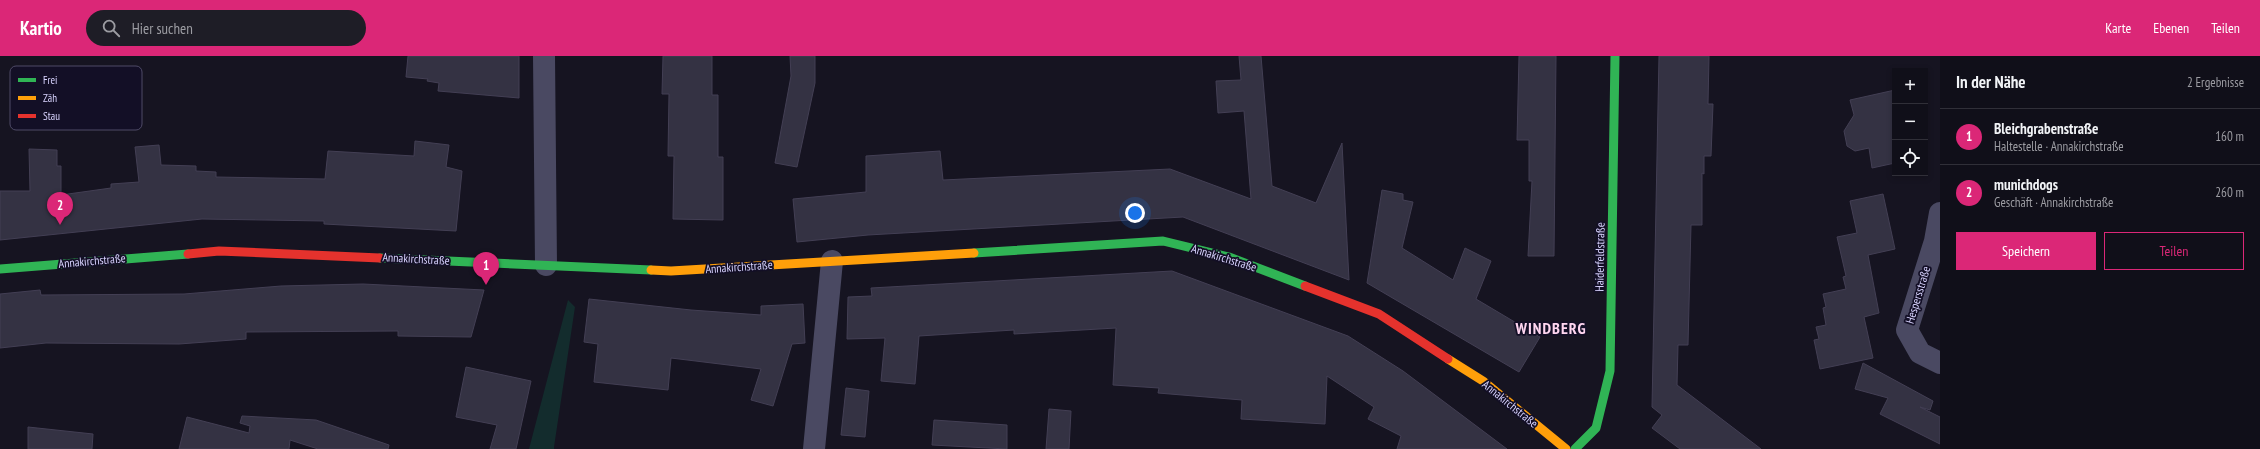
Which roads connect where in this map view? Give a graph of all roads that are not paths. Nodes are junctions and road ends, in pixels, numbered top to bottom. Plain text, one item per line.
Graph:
1 (544, 56) edge
2 (1614, 56) edge
3 (1940, 213) edge
4 (832, 261) junction
5 (546, 265) junction
6 (0, 269) edge
7 (1940, 363) edge
8 (814, 449) edge
9 (1566, 449) edge
10 (1576, 449) edge

1 - 5 street
2 - 10 street, Haiderfeldstraße
3 - 7 street, Hespersstraße
4 - 5 street, Annakirchstraße
4 - 8 street
4 - 9 street, Annakirchstraße
5 - 6 street, Annakirchstraße

